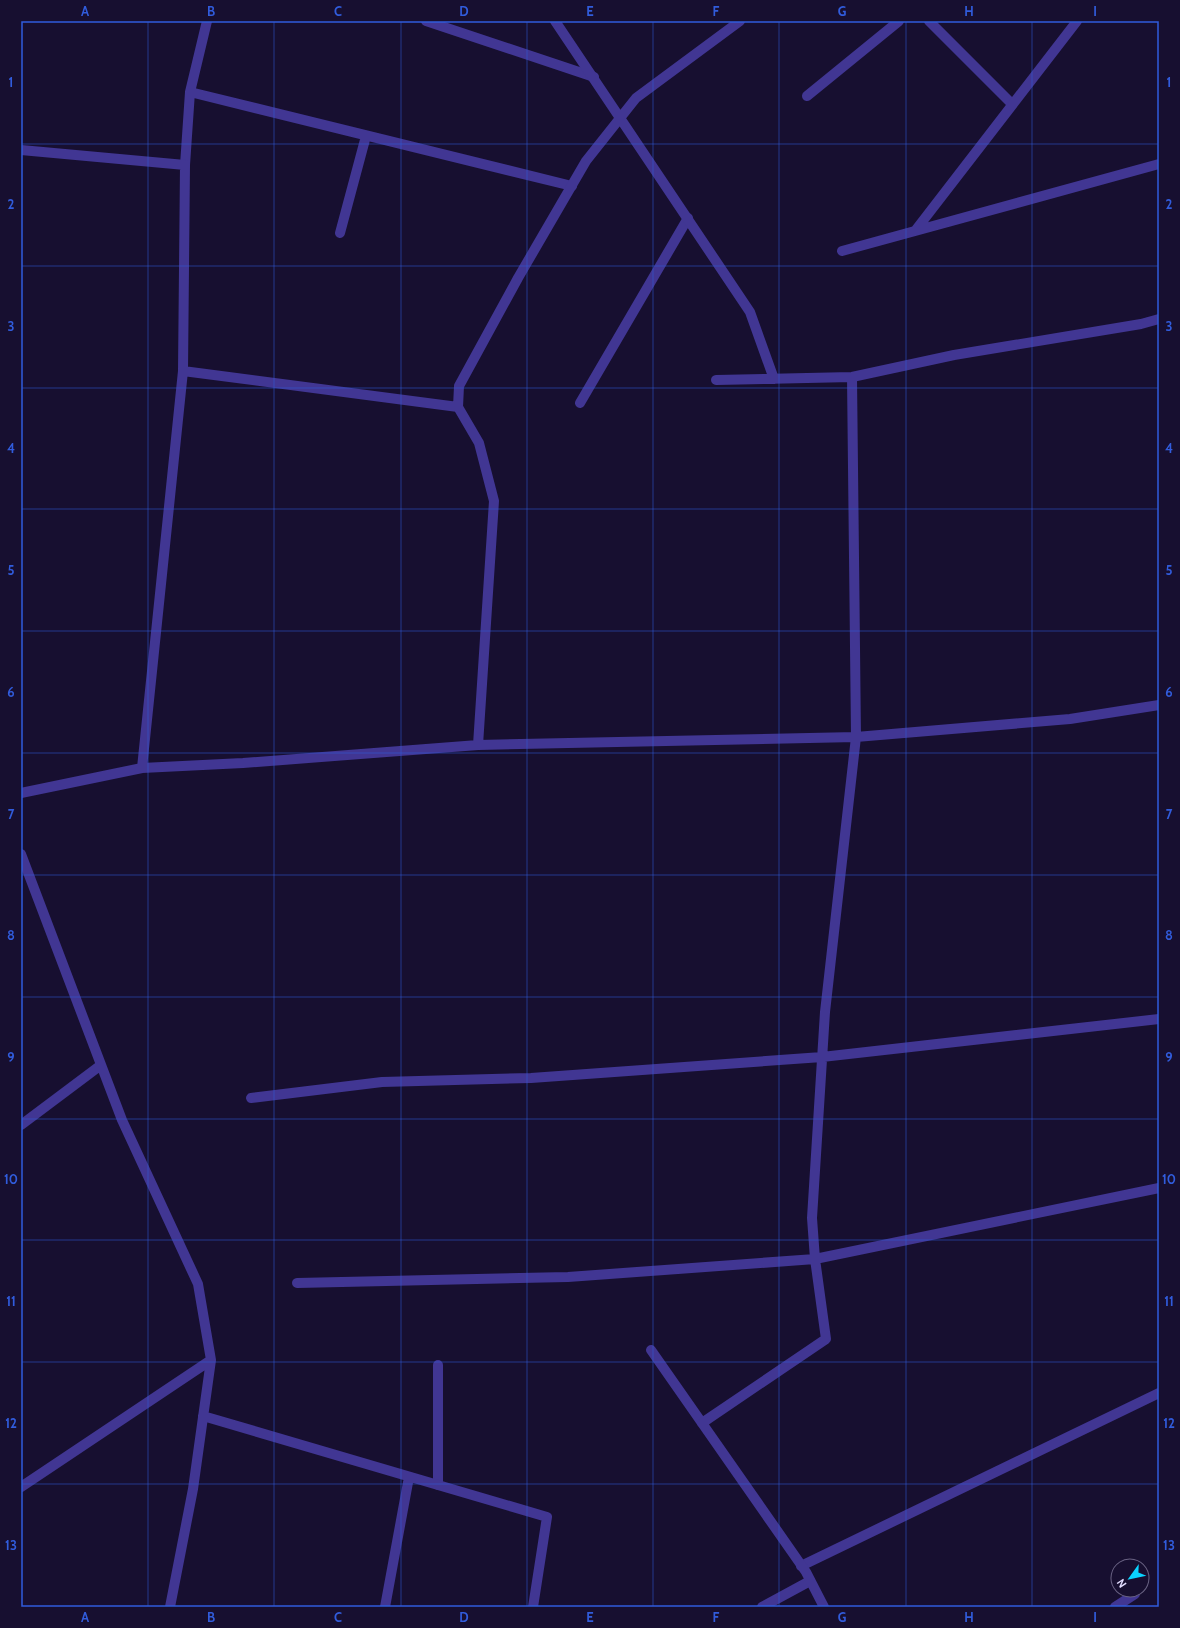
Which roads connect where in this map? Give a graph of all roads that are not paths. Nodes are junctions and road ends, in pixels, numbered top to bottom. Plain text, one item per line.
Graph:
1 (207, 21) edge
2 (426, 21) edge
3 (555, 21) edge
4 (740, 21) edge
5 (900, 21) edge
6 (929, 21) edge
7 (1077, 21) edge
8 (594, 77) junction
9 (190, 92) junction
10 (807, 96) dead end
11 (1012, 104) junction
12 (621, 117) junction
13 (366, 136) junction
14 (21, 150) edge
15 (1159, 164) edge
16 (186, 165) junction
17 (572, 186) junction
18 (688, 218) junction
19 (915, 231) junction
20 (340, 232) dead end
21 (842, 250) dead end
22 (1159, 319) edge
23 (183, 371) junction
24 (852, 377) junction
25 (774, 379) junction
26 (716, 380) dead end
27 (580, 403) dead end
28 (458, 407) junction
29 (1159, 705) edge
30 (856, 737) junction
31 (478, 745) junction
32 (142, 768) junction
33 (21, 793) edge
34 (21, 854) edge
35 (1159, 1019) edge
36 (822, 1057) junction
37 (101, 1065) junction
38 (251, 1098) dead end
39 (21, 1125) edge
40 (1159, 1188) edge
41 (815, 1258) junction
42 (297, 1283) dead end
43 (650, 1350) dead end
44 (211, 1360) junction
45 (438, 1366) dead end
46 (1159, 1393) edge
47 (203, 1416) junction
48 (702, 1424) junction
49 (409, 1477) junction
50 (438, 1485) junction
51 (21, 1487) edge
52 (801, 1566) junction
53 (810, 1581) junction
54 (1129, 1598) edge
55 (170, 1607) edge
56 (385, 1607) edge
57 (532, 1607) edge
58 (762, 1607) edge
59 (824, 1607) edge
60 (1115, 1607) edge

1 - 9 street
2 - 8 street
3 - 8 street
4 - 12 street
5 - 10 street
6 - 11 street
7 - 11 street
8 - 12 street
9 - 13 street
9 - 16 street
11 - 19 street
12 - 17 street
12 - 18 street
13 - 17 street
13 - 20 street
14 - 16 street
15 - 19 street
16 - 23 street
17 - 28 street
18 - 25 street
18 - 27 street
19 - 21 street
22 - 24 street
23 - 28 street
23 - 32 street
24 - 25 street
24 - 30 street
25 - 26 street
28 - 31 street
29 - 30 street
30 - 31 street
30 - 36 street
31 - 32 street
32 - 33 street
34 - 37 street
35 - 36 street
36 - 38 street
36 - 41 street
37 - 39 street
37 - 44 street
40 - 41 street
41 - 42 street
41 - 48 street
43 - 48 street
44 - 47 street
44 - 51 street
45 - 50 street
46 - 52 street
47 - 49 street
47 - 55 street
48 - 52 street
49 - 50 street
49 - 56 street
50 - 57 street
52 - 53 street
53 - 58 street
53 - 59 street
54 - 60 street

